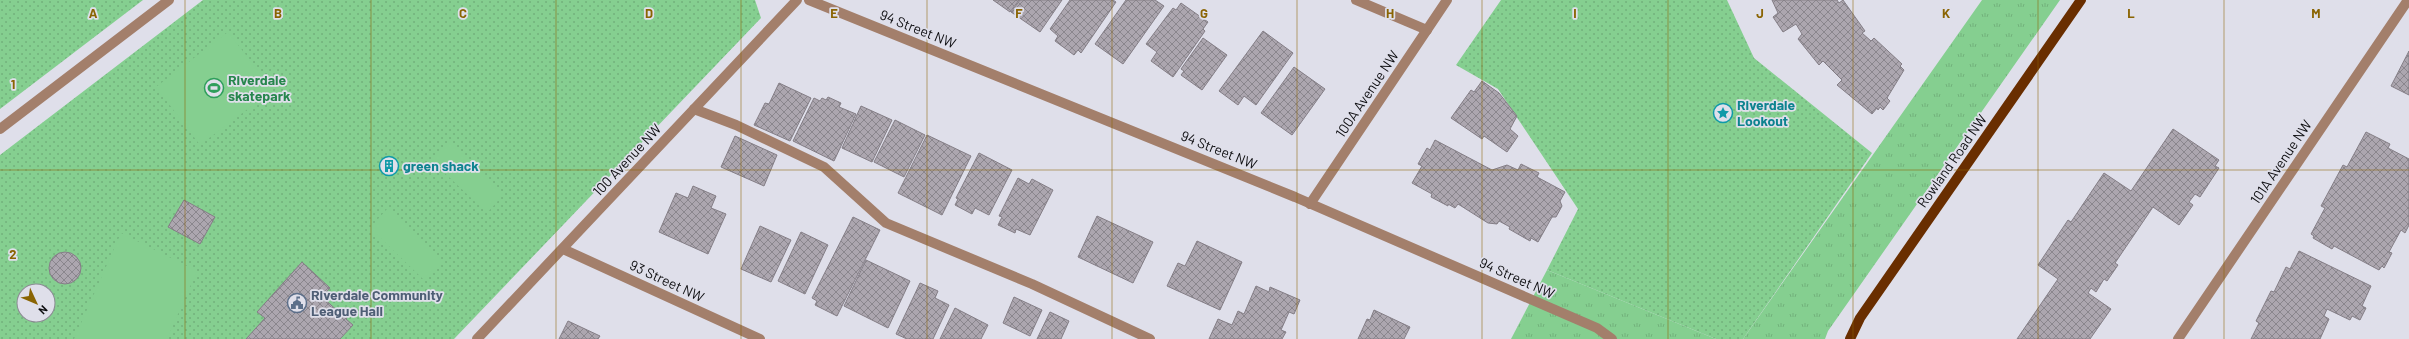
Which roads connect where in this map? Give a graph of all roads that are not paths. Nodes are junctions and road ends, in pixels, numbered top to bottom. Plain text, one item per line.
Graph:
1 (169, 0) edge
2 (797, 0) edge
3 (809, 0) edge
4 (1356, 0) edge
5 (1447, 0) edge
6 (2081, 0) edge
7 (2408, 0) edge
8 (1427, 30) junction
9 (694, 109) junction
10 (0, 128) edge
11 (1310, 204) junction
12 (563, 248) junction
13 (477, 339) edge
14 (760, 339) edge
15 (1150, 339) edge
16 (1612, 339) edge
17 (1850, 339) edge
18 (2178, 339) edge

1 - 10 street
2 - 9 street, 100 Avenue NW
3 - 11 street, 94 Street NW
4 - 8 street
5 - 8 street, 100A Avenue NW
6 - 17 main road, Rowland Road NW
7 - 18 street, 101A Avenue NW
8 - 11 street, 100A Avenue NW
9 - 12 street, 100 Avenue NW
9 - 15 street
11 - 16 street, 94 Street NW
12 - 13 street, 100 Avenue NW
12 - 14 street, 93 Street NW

